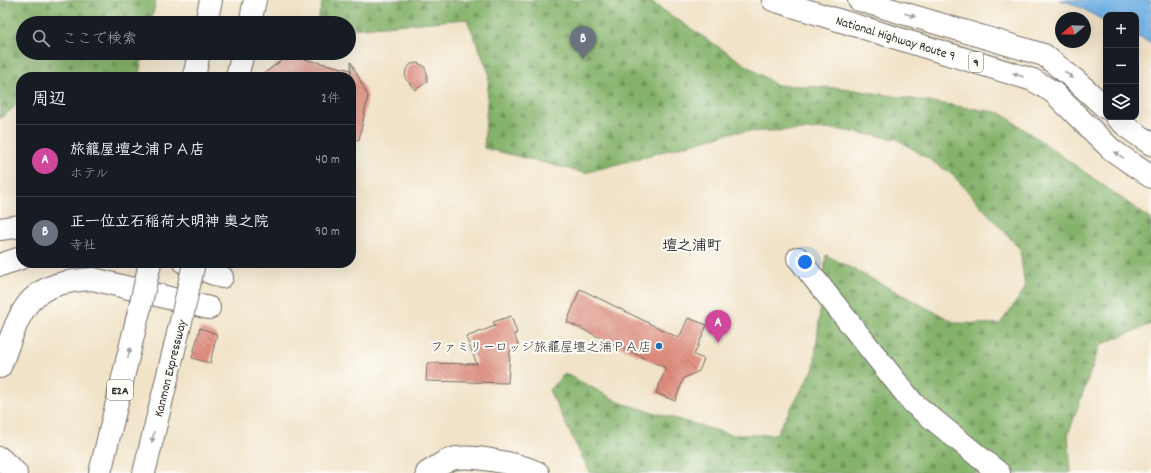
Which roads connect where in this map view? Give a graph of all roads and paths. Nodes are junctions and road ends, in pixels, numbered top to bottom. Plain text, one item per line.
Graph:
1 (212, 0) edge
2 (255, 0) edge
3 (773, 0) edge
4 (859, 0) edge
5 (208, 16) edge
6 (252, 16) edge
7 (198, 60) edge
8 (241, 60) edge
9 (195, 72) edge
10 (238, 72) edge
11 (1103, 105) edge
12 (1119, 120) edge
13 (1151, 144) edge
14 (1151, 177) edge
15 (16, 227) edge
16 (0, 229) edge
17 (798, 258) dead end
18 (16, 260) edge
19 (0, 265) edge
20 (149, 268) edge
21 (193, 268) edge
22 (198, 268) edge
23 (222, 277) dead end
24 (209, 308) dead end
25 (0, 367) edge
26 (122, 382) junction
27 (0, 458) edge
28 (16, 473) edge
29 (85, 473) edge
30 (100, 473) edge
31 (144, 473) edge
32 (427, 473) edge
33 (538, 473) edge
34 (999, 473) edge

1 - 5 main road
2 - 6 main road
14 -> 3 main road, National Highway Route 9 / 9
4 -> 11 main road, National Highway Route 9 / 9
7 - 9 main road
8 - 10 main road
12 - 13 main road
15 - 16 main road
17 - 34 main road
18 - 19 main road
26 -> 20 main road, E2A, bridge
21 -> 31 main road, Kanmon Expressway, bridge
22 - 23 main road
24 - 25 main road
26 - 29 main road
26 - 30 main road, E2A
27 - 28 main road
32 - 33 main road

